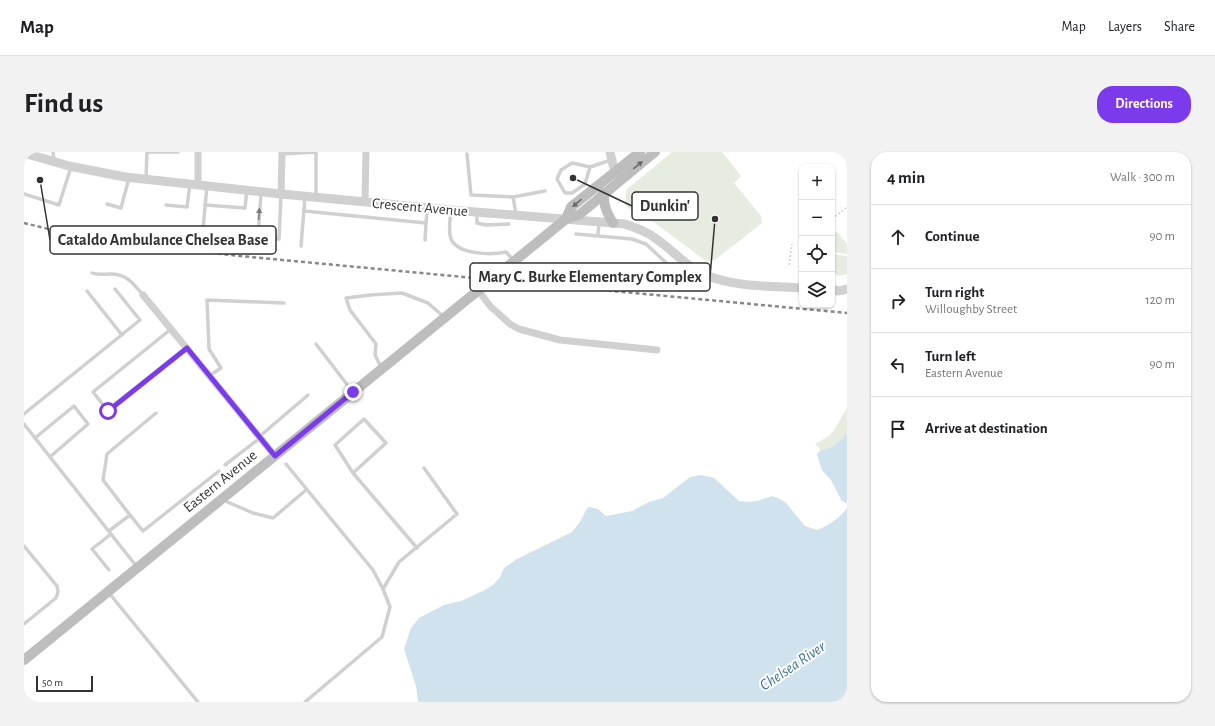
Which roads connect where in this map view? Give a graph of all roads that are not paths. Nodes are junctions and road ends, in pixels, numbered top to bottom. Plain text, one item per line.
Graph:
1 (178, 152) edge
2 (198, 152) edge
3 (366, 152) edge
4 (640, 152) edge
5 (655, 152) edge
6 (24, 153) edge
7 (282, 153) edge
8 (467, 154) dead end
9 (611, 156) edge
10 (54, 157) edge
11 (71, 166) junction
12 (590, 166) junction
13 (619, 175) junction
14 (129, 177) junction
15 (146, 179) junction
16 (198, 184) junction
17 (588, 187) junction
18 (247, 190) junction
19 (545, 191) dead end
20 (261, 192) junction
21 (604, 193) junction
22 (24, 194) edge
23 (282, 194) junction
24 (305, 196) junction
25 (316, 197) junction
26 (513, 197) junction
27 (365, 202) junction
28 (107, 204) dead end
29 (166, 205) dead end
30 (206, 205) junction
31 (427, 208) junction
32 (451, 210) junction
33 (304, 211) junction
34 (478, 212) junction
35 (516, 214) junction
36 (566, 219) junction
37 (599, 221) junction
38 (426, 222) junction
39 (613, 223) junction
40 (509, 224) dead end
41 (204, 229) dead end
42 (576, 234) dead end
43 (598, 235) junction
44 (425, 240) dead end
45 (301, 246) dead end
46 (514, 261) junction
47 (688, 264) junction
48 (92, 273) dead end
49 (799, 288) edge
50 (115, 289) dead end
51 (847, 289) edge
52 (87, 290) dead end
53 (478, 290) junction
54 (835, 290) edge
55 (143, 295) joint
56 (284, 303) dead end
57 (445, 317) junction
58 (171, 328) junction
59 (122, 335) junction
60 (316, 344) dead end
61 (187, 348) junction
62 (657, 350) dead end
63 (382, 369) junction
64 (210, 376) junction
65 (353, 392) junction
66 (308, 395) dead end
67 (156, 413) dead end
68 (24, 414) edge
69 (24, 424) edge
70 (260, 437) junction
71 (35, 438) junction
72 (275, 456) junction
73 (50, 457) junction
74 (286, 464) dead end
75 (225, 465) dead end
76 (424, 468) dead end
77 (219, 471) dead end
78 (353, 473) junction
79 (306, 490) junction
80 (221, 500) junction
81 (130, 514) junction
82 (110, 533) junction
83 (24, 546) edge
84 (417, 548) junction
85 (138, 568) junction
86 (109, 570) dead end
87 (383, 589) junction
88 (108, 592) junction
89 (24, 624) edge
90 (24, 660) edge
91 (198, 702) edge
92 (305, 702) edge

1 - 15 lane
2 - 16 street
3 - 27 street
4 - 13 main road, Eastern Avenue
13 -> 5 main road, Eastern Avenue
6 - 10 street, Crescent Avenue
7 - 23 street
7 - 25 lane
8 - 26 lane
9 - 12 lane
9 - 13 street
10 - 11 street, Crescent Avenue
11 - 14 street, Crescent Avenue
11 - 22 lane
12 - 17 lane
12 - 17 lane
13 - 17 main road, Eastern Avenue
13 - 21 main road, Eastern Avenue
14 - 15 street, Crescent Avenue
14 - 28 lane
15 - 16 street, Crescent Avenue
16 - 18 street, Crescent Avenue
16 - 29 lane
16 - 30 lane
17 -> 36 main road, Eastern Avenue
18 - 20 street, Crescent Avenue
18 - 30 lane
19 - 26 lane
20 - 23 street, Crescent Avenue
23 -> 20 lane
21 - 36 main road, Eastern Avenue
21 - 39 main road
23 - 24 street, Crescent Avenue
24 - 25 street, Crescent Avenue
24 - 33 lane
25 - 27 street, Crescent Avenue
26 - 35 lane
27 - 31 street, Crescent Avenue
30 - 41 lane
31 - 32 street, Crescent Avenue
31 - 38 lane
32 - 34 street, Crescent Avenue
32 - 46 lane
33 - 38 lane
33 - 45 lane
34 - 35 street, Crescent Avenue
34 - 40 lane
35 - 36 street, Crescent Avenue
36 - 37 street, Crescent Avenue
36 - 46 main road, Eastern Avenue
37 - 39 street, Crescent Avenue
37 - 43 lane
38 - 44 lane
39 - 47 street, Crescent Avenue
42 - 43 lane
43 - 47 lane
46 - 53 main road, Eastern Avenue
47 - 49 street, Crescent Avenue
48 - 55 lane
50 - 59 lane
51 - 54 street
52 - 59 lane
53 - 57 main road, Eastern Avenue
53 - 62 street
55 - 58 street
56 - 64 lane
57 - 63 main road, Eastern Avenue
57 - 63 lane
58 - 61 street
58 - 61 lane
59 - 68 lane
60 - 65 lane
61 - 64 street
63 - 65 main road, Eastern Avenue
64 - 70 street
65 - 72 main road, Eastern Avenue
66 - 70 lane
67 - 81 lane
69 - 71 lane
70 - 72 street
70 - 75 lane
71 - 73 lane
71 - 73 lane
72 - 80 main road, Eastern Avenue
73 - 82 lane
74 - 79 lane
76 - 84 lane
77 - 81 lane
78 - 78 lane
78 - 84 lane
79 - 80 lane
79 - 87 lane
80 - 85 main road, Eastern Avenue
81 - 82 lane
82 - 85 lane
82 - 86 lane
83 - 89 lane
84 - 87 lane
85 - 88 main road, Eastern Avenue
87 - 92 lane
88 - 90 main road, Eastern Avenue
88 - 91 lane

